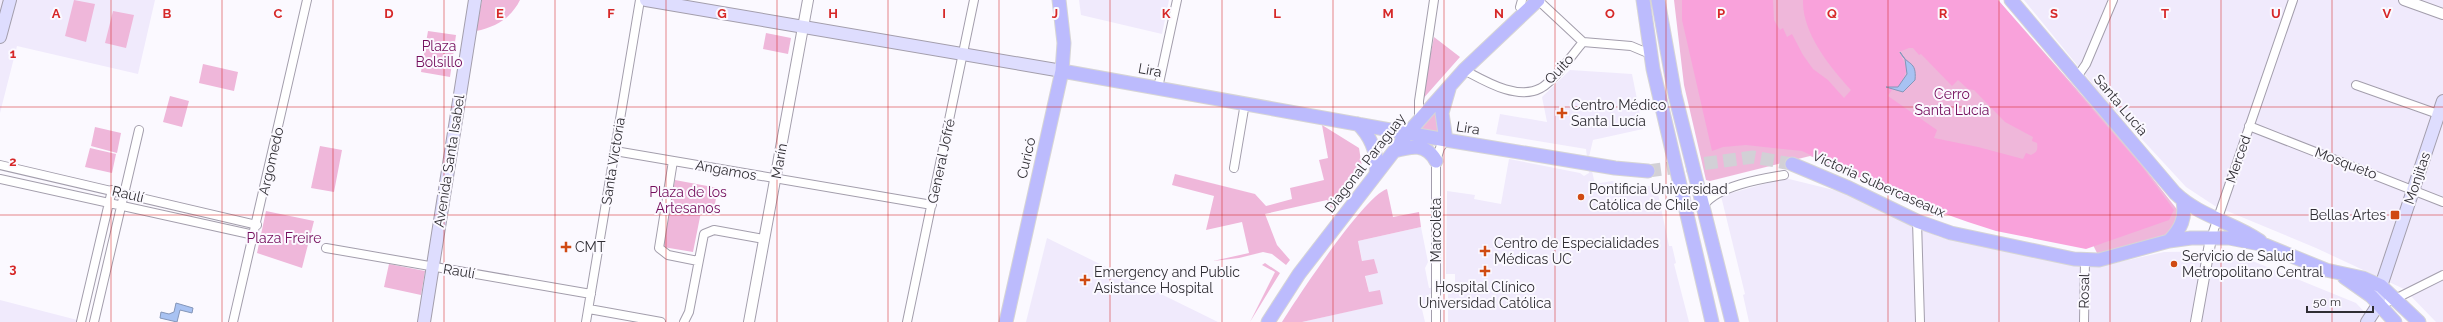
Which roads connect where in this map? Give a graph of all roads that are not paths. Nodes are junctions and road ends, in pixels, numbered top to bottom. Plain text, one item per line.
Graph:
1 (10, 0) edge
2 (306, 0) edge
3 (475, 0) edge
4 (640, 0) edge
5 (646, 0) edge
6 (808, 0) edge
7 (974, 0) edge
8 (1059, 0) edge
9 (1177, 0) edge
10 (1434, 0) edge
11 (1538, 0) edge
12 (1643, 0) edge
13 (1658, 0) edge
14 (2113, 0) edge
15 (2293, 0) edge
16 (2404, 0) edge
17 (2013, 1) edge
18 (1523, 2) edge
19 (2443, 14) edge
20 (802, 28) junction
21 (1, 29) edge
22 (1500, 34) junction
23 (1583, 42) junction
24 (1650, 54) junction
25 (963, 55) junction
26 (1464, 70) junction
27 (1062, 72) junction
28 (2077, 77) junction
29 (1450, 85) junction
30 (2356, 85) dead end
31 (1158, 88) junction
32 (2443, 101) edge
33 (1245, 103) junction
34 (2438, 114) junction
35 (1419, 120) junction
36 (1358, 124) junction
37 (2249, 126) junction
38 (139, 130) dead end
39 (1408, 133) junction
40 (1446, 140) junction
41 (1394, 150) junction
42 (615, 151) junction
43 (673, 161) junction
44 (1436, 161) junction
45 (1792, 164) tunnel mouth
46 (0, 165) edge
47 (1234, 168) dead end
48 (1648, 171) tunnel mouth
49 (1376, 173) junction
50 (1784, 175) dead end
51 (0, 179) edge
52 (776, 179) junction
53 (2413, 189) junction
54 (112, 190) junction
55 (124, 193) junction
56 (2183, 201) junction
57 (2443, 202) edge
58 (109, 203) junction
59 (932, 205) junction
60 (1704, 205) junction
61 (121, 206) junction
62 (2217, 220) junction
63 (1917, 221) junction
64 (257, 224) junction
65 (254, 235) junction
66 (2211, 238) junction
67 (764, 239) junction
68 (2169, 241) junction
69 (2265, 245) junction
70 (98, 246) junction
71 (326, 248) dead end
72 (111, 250) junction
73 (2085, 260) junction
74 (698, 261) junction
75 (432, 267) junction
76 (2340, 274) junction
77 (2443, 275) edge
78 (2380, 286) junction
79 (592, 294) junction
80 (86, 296) junction
81 (99, 299) junction
82 (2396, 299) junction
83 (2378, 305) junction
84 (589, 310) junction
85 (81, 322) edge
86 (94, 322) edge
87 (234, 322) edge
88 (424, 322) edge
89 (586, 322) edge
90 (661, 322) edge
91 (684, 322) edge
92 (749, 322) edge
93 (907, 322) edge
94 (1006, 322) edge
95 (1268, 322) edge
96 (1436, 322) edge
97 (1712, 322) edge
98 (1732, 322) edge
99 (1920, 322) edge
100 (2084, 322) edge
101 (2196, 322) edge
102 (2367, 322) edge
103 (2394, 322) edge
104 (2419, 322) edge

1 - 21 main road
2 - 64 street, Argomedo
3 - 75 main road, Avenida Santa Isabel
4 - 42 street, Santa Victoria
5 - 20 main road, Lira
6 - 20 street, Marín
7 - 25 street, General Jofré
8 - 27 main road, Curicó
9 - 31 street
10 - 35 street
11 - 22 main road, Diagonal Paraguay
11 - 23 street
12 - 24 main road
13 - 60 main road
14 - 28 street
15 - 37 street, Merced
16 - 19 street
17 - 28 main road, Santa Lucía
18 - 22 main road, Diagonal Paraguay
20 - 25 main road, Lira
20 - 52 street, Marín
22 - 26 main road, Diagonal Paraguay
23 - 24 street
23 - 26 street, Quito
24 - 97 main road
25 - 27 main road, Lira
25 - 59 street, General Jofré
26 - 29 main road, Diagonal Paraguay
27 - 31 main road, Lira
27 - 94 main road, Curicó
28 - 56 main road, Santa Lucía
29 - 35 main road, Diagonal Paraguay
29 - 40 main road
30 - 34 street
31 - 33 main road, Lira
32 - 34 main road, Monjitas
33 - 36 main road, Lira
33 - 47 street
34 - 53 main road, Monjitas
35 - 39 main road, Diagonal Paraguay
36 - 39 main road, Lira
36 - 49 main road
37 - 53 street, Mosqueto
37 - 62 street, Merced
38 - 55 street
39 - 40 main road, Lira
39 - 41 main road, Diagonal Paraguay
40 - 44 street, Marcoleta
40 - 48 main road, Lira
41 - 44 main road
41 - 49 main road, Diagonal Paraguay
42 - 43 street, Angamos
42 - 79 street, Santa Victoria
43 - 52 street, Angamos
43 - 74 street
44 - 96 street, Marcoleta
45 - 63 main road, Victoria Subercaseaux
46 - 54 street, Raulí
49 - 95 main road, Diagonal Paraguay
50 - 60 street
51 - 58 street, Raulí
52 - 59 street, Angamos
52 - 67 street, Marín
53 - 57 street, Mosqueto
53 - 78 main road, Monjitas
54 - 55 street, Raulí
54 - 58 street
55 - 61 street
55 - 64 street, Raulí
56 - 62 main road, Santa Lucía
56 - 68 main road
58 - 61 street, Raulí
58 - 70 street
59 - 93 street, General Jofré
60 - 98 main road
61 - 65 street, Raulí
61 - 72 street
62 - 66 street, Merced
62 - 69 main road, Santa Lucía
63 - 73 main road, Victoria Subercaseaux
63 - 99 street
64 - 65 street, Argomedo
65 - 87 street, Argomedo
66 - 68 main road, Victoria Subercaseaux
66 - 69 main road, Victoria Subercaseaux
66 - 101 street, Merced
67 - 74 street
67 - 92 street, Marín
68 - 73 main road, Victoria Subercaseaux
69 - 76 main road
70 - 72 street
70 - 80 street
71 - 75 street, Raulí
72 - 81 street
73 - 100 street, Rosal
74 - 91 street
75 - 79 street, Raulí
75 - 88 main road, Avenida Santa Isabel
76 - 78 main road
76 - 83 main road
77 - 82 street
78 - 82 main road
78 - 83 main road, Monjitas
79 - 84 street, Santa Victoria
80 - 81 street
80 - 85 street
81 - 86 street
82 - 83 street
82 - 104 main road
83 - 102 main road, Monjitas
83 - 103 main road
84 - 89 street, Santa Victoria
84 - 90 street

